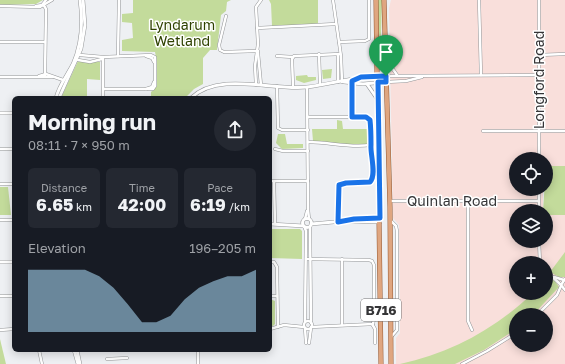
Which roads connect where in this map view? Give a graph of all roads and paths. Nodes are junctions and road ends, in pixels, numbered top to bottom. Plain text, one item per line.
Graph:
1 (46, 0) edge
2 (52, 0) edge
3 (80, 0) edge
4 (83, 0) edge
5 (119, 0) edge
6 (261, 0) edge
7 (333, 0) edge
8 (369, 0) edge
9 (376, 0) edge
10 (384, 0) edge
11 (479, 0) edge
12 (539, 0) edge
13 (43, 5) junction
14 (0, 6) edge
15 (226, 16) dead end
16 (336, 24) junction
17 (257, 28) junction
18 (0, 42) edge
19 (45, 42) junction
20 (339, 42) junction
21 (385, 43) junction
22 (258, 51) junction
23 (319, 54) junction
24 (339, 54) junction
25 (565, 54) edge
26 (78, 55) junction
27 (539, 55) junction
28 (118, 56) junction
29 (276, 56) dead end
30 (104, 57) junction
31 (293, 57) junction
32 (76, 59) junction
33 (377, 70) junction
34 (45, 75) junction
35 (428, 75) junction
36 (481, 75) junction
37 (539, 75) junction
38 (368, 76) junction
39 (377, 76) junction
40 (386, 76) junction
41 (397, 76) junction
42 (0, 77) edge
43 (63, 80) junction
44 (353, 81) junction
45 (338, 82) junction
46 (342, 82) junction
47 (378, 82) junction
48 (386, 82) junction
49 (366, 83) junction
50 (320, 84) junction
51 (256, 85) junction
52 (261, 85) junction
53 (277, 86) junction
54 (293, 86) junction
55 (307, 87) junction
56 (103, 89) junction
57 (57, 96) edge
58 (60, 96) edge
59 (103, 96) edge
60 (194, 96) edge
61 (378, 100) junction
62 (0, 113) edge
63 (12, 113) edge
64 (308, 117) junction
65 (352, 117) junction
66 (308, 130) junction
67 (483, 131) dead end
68 (539, 131) junction
69 (565, 131) edge
70 (308, 142) junction
71 (370, 145) junction
72 (0, 149) edge
73 (12, 149) edge
74 (275, 149) dead end
75 (308, 151) junction
76 (539, 152) edge
77 (274, 181) joint
78 (308, 181) junction
79 (0, 184) edge
80 (12, 184) edge
81 (539, 196) edge
82 (390, 201) junction
83 (468, 201) junction
84 (539, 201) joint
85 (0, 220) edge
86 (12, 220) edge
87 (380, 220) junction
88 (308, 222) junction
89 (338, 222) junction
90 (274, 224) joint
91 (295, 224) junction
92 (304, 226) junction
93 (308, 259) junction
94 (342, 259) junction
95 (0, 262) edge
96 (12, 262) edge
97 (272, 262) edge
98 (554, 277) joint
99 (565, 279) edge
100 (561, 285) junction
101 (565, 290) edge
102 (557, 295) junction
103 (0, 296) edge
104 (12, 296) edge
105 (272, 296) edge
106 (277, 296) junction
107 (544, 308) edge
108 (305, 322) junction
109 (311, 323) junction
110 (372, 324) junction
111 (295, 325) junction
112 (322, 325) junction
113 (342, 325) junction
114 (278, 327) junction
115 (272, 328) edge
116 (304, 328) junction
117 (311, 328) junction
118 (12, 329) edge
119 (0, 330) edge
120 (472, 330) dead end
121 (509, 338) edge
122 (375, 343) dead end
123 (39, 352) edge
124 (76, 352) edge
125 (198, 352) edge
126 (127, 358) dead end
127 (107, 359) dead end
128 (114, 360) junction
129 (41, 364) edge
130 (79, 364) edge
131 (114, 364) edge
132 (198, 364) edge
133 (381, 364) edge
134 (391, 364) edge
135 (462, 364) edge

1 - 13 street
2 - 13 street
3 - 26 street
4 - 26 street
5 - 28 street
6 - 17 street
7 - 16 street
8 - 20 street
9 - 33 main road, B716
10 - 21 main road, B716
11 - 36 street
12 - 27 street, Longford Road
13 - 14 street
13 - 19 street
15 - 22 street
16 - 17 street
16 - 20 street
17 - 22 street
18 - 19 street
19 - 34 street
20 - 24 street
21 - 40 main road, B716
21 - 41 street
22 - 51 street
22 - 52 street
23 - 24 street
23 - 31 street
23 - 50 street
24 - 45 street
24 - 46 street
25 - 27 street
26 - 30 street
26 - 32 street
27 - 37 street, Longford Road
28 - 30 street
28 - 56 street
29 - 31 street
30 - 32 street
30 - 56 street
31 - 54 street
32 - 43 street
32 - 58 street
33 - 38 street
33 - 39 main road, B716
34 - 42 street
34 - 43 street
35 - 36 street
35 - 41 street
35 - 48 street
36 - 37 street
37 - 68 street, Longford Road
38 - 39 street
38 - 44 street
39 - 40 street
39 - 47 main road, B716
40 - 41 street
40 - 48 main road, B716
43 - 57 street
44 - 46 street
44 - 49 street
44 - 65 street
45 - 46 street
45 - 50 street
47 - 48 street
47 - 49 street
47 - 61 main road, B716
48 - 82 main road, B716
49 - 61 street
50 - 55 street
51 - 52 street
51 - 60 street
52 - 53 street
53 - 54 street
53 - 66 street
54 - 55 street
55 - 64 street
56 - 59 street
61 - 87 main road, B716
62 - 63 street
64 - 65 street
64 - 66 street
65 - 71 street
66 - 70 street
67 - 68 street
68 - 69 street
68 - 76 street, Longford Road
70 - 71 street
70 - 75 street
71 - 89 street
72 - 73 street
74 - 75 street
75 - 78 street
77 - 78 street
77 - 90 street
78 - 88 street
79 - 80 street
81 - 84 street
82 - 83 street, Quinlan Road
82 - 134 main road, B716
83 - 84 street, Quinlan Road
83 - 120 street
85 - 86 street
87 - 89 street
87 - 133 main road, B716
88 - 89 street
88 - 91 street
88 - 92 street
88 - 92 street
88 - 93 street
90 - 91 street
91 - 92 street
92 - 93 street
93 - 94 street
93 - 108 street
93 - 109 street
94 - 110 street
94 - 113 street
95 - 96 street
97 - 106 street
98 - 99 street
98 - 100 street
99 - 100 street
100 - 101 street
100 - 102 street
101 - 102 street
102 - 107 street
103 - 104 street
105 - 106 street
106 - 114 street
108 - 109 street
108 - 111 street
108 - 116 street
109 - 112 street
109 - 117 street
110 - 113 street
110 - 122 street
111 - 114 street
111 - 116 street
112 - 113 street
112 - 117 street
114 - 115 street
116 - 117 street
116 - 117 street
118 - 119 street
121 - 135 street
123 - 129 street
124 - 130 street
125 - 132 street
126 - 128 street
127 - 128 street
128 - 131 street

